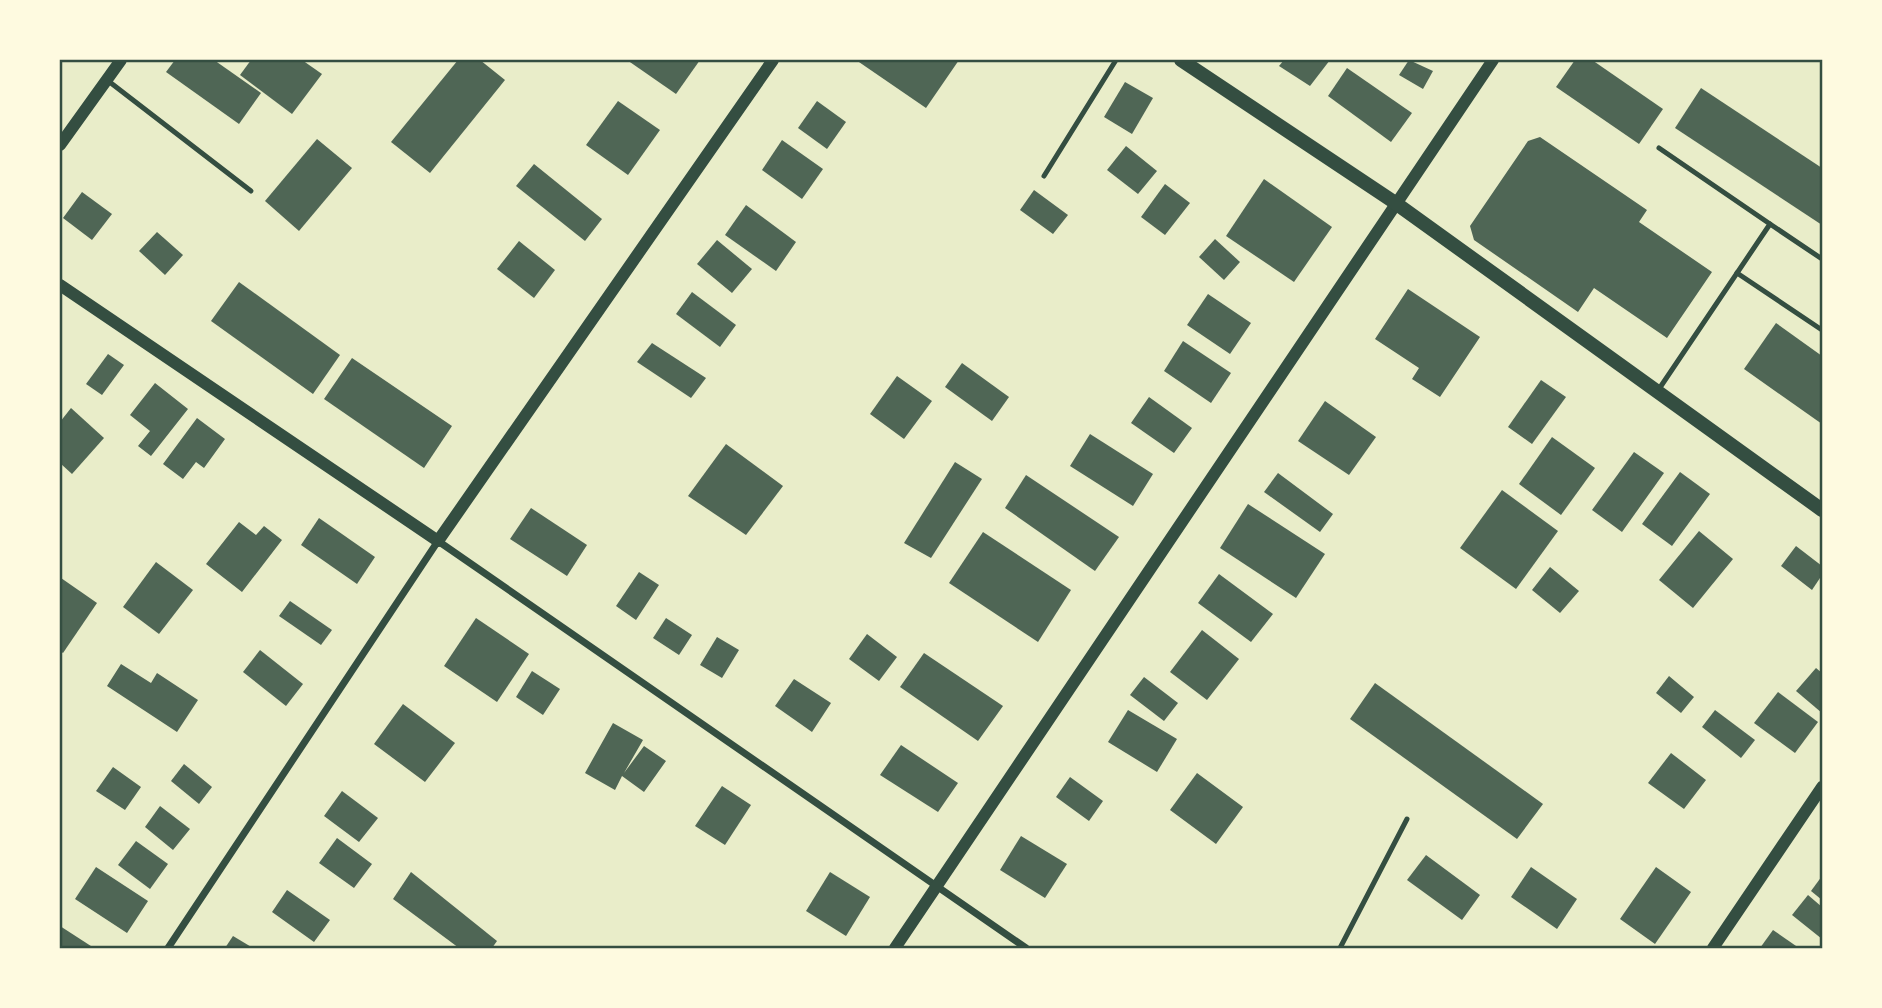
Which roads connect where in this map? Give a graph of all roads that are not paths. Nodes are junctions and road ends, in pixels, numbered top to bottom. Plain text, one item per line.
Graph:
1 (121, 60) edge
2 (773, 60) edge
3 (1116, 60) edge
4 (1181, 60) edge
5 (1493, 60) edge
6 (107, 80) junction
7 (60, 145) edge
8 (1659, 148) dead end
9 (1044, 176) dead end
10 (251, 191) dead end
11 (1394, 202) junction
12 (1770, 224) junction
13 (1822, 259) edge
14 (1738, 273) junction
15 (60, 285) edge
16 (1822, 330) edge
17 (1658, 392) junction
18 (1822, 510) edge
19 (438, 541) junction
20 (1822, 788) edge
21 (1407, 818) dead end
22 (939, 887) junction
23 (168, 948) edge
24 (895, 948) edge
25 (1026, 948) edge
26 (1340, 948) edge
27 (1713, 948) edge

1 - 6 street
2 - 19 street
3 - 9 lane
4 - 11 main road
5 - 11 street
6 - 7 street
6 - 10 lane
8 - 12 lane
11 - 17 main road
11 - 22 street
12 - 13 lane
12 - 14 lane
14 - 16 lane
14 - 17 lane
15 - 19 street
17 - 18 main road
19 - 22 street
19 - 23 street
20 - 27 street
21 - 26 lane
22 - 24 street
22 - 25 street

